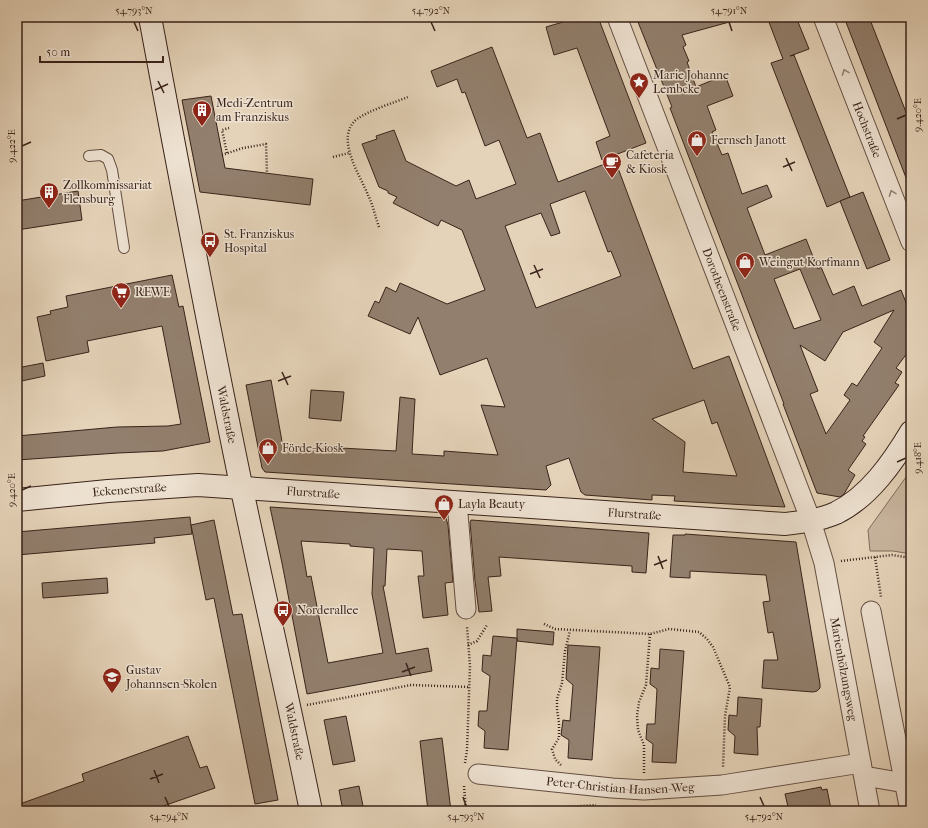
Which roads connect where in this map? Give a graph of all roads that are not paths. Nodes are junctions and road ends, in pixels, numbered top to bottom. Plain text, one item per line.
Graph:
1 (150, 17) edge
2 (617, 17) edge
3 (823, 17) edge
4 (89, 156) dead end
5 (911, 242) edge
6 (124, 248) dead end
7 (911, 432) edge
8 (905, 455) edge
9 (242, 487) junction
10 (17, 500) edge
11 (457, 502) junction
12 (811, 521) junction
13 (824, 563) joint
14 (466, 609) dead end
15 (871, 611) road end
16 (862, 769) junction
17 (471, 773) road end
18 (905, 783) junction
19 (311, 811) edge
20 (870, 811) edge
21 (910, 811) edge

1 - 9 street, Waldstraße
2 - 12 street, Dorotheenstraße
5 -> 3 street, Hochstraße
4 - 6 lane
7 - 8 street
8 - 12 street
9 - 10 street, Eckenerstraße
9 - 11 street, Flurstraße
9 - 19 street, Waldstraße
11 - 12 street, Flurstraße
11 - 14 street
12 - 13 street, Dorotheenstraße
13 - 16 street, Marienhölzungsweg
15 - 18 street
16 - 17 street, Peter-Christian-Hansen-Weg
16 - 18 street
16 - 20 street, Marienhölzungsweg
18 - 21 street

